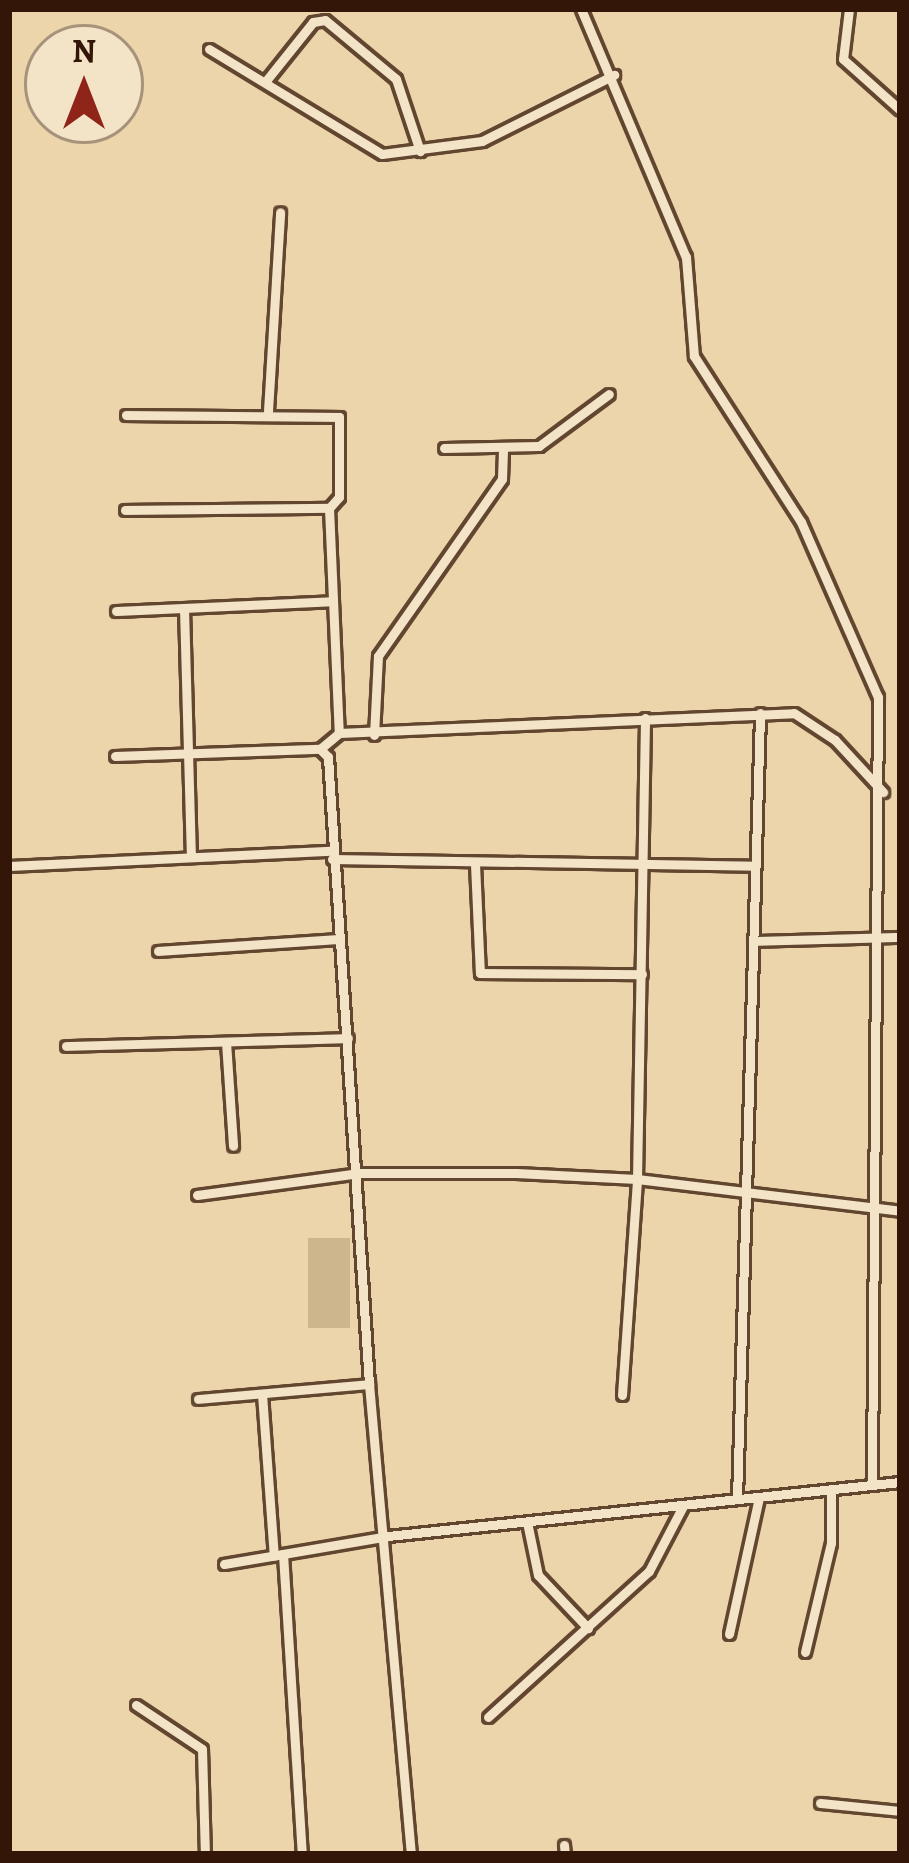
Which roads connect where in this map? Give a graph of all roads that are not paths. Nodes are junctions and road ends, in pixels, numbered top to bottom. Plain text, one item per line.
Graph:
1 (581, 9) edge
2 (849, 9) edge
3 (209, 49) dead end
4 (614, 75) junction
5 (265, 82) junction
6 (900, 110) edge
7 (420, 151) junction
8 (280, 212) dead end
9 (609, 394) dead end
10 (268, 411) junction
11 (126, 415) dead end
12 (444, 448) dead end
13 (503, 450) junction
14 (329, 508) junction
15 (125, 510) dead end
16 (333, 601) junction
17 (184, 608) junction
18 (116, 611) dead end
19 (760, 713) junction
20 (645, 718) junction
21 (339, 734) junction
22 (374, 735) junction
23 (320, 749) junction
24 (115, 756) dead end
25 (188, 756) junction
26 (883, 792) junction
27 (191, 855) junction
28 (332, 855) junction
29 (475, 864) junction
30 (9, 866) edge
31 (755, 866) junction
32 (644, 867) junction
33 (900, 937) edge
34 (338, 940) junction
35 (882, 940) junction
36 (753, 941) junction
37 (158, 951) dead end
38 (642, 974) junction
39 (348, 1038) junction
40 (226, 1042) junction
41 (66, 1046) dead end
42 (233, 1146) dead end
43 (360, 1173) junction
44 (637, 1179) junction
45 (748, 1193) junction
46 (197, 1195) dead end
47 (877, 1208) junction
48 (900, 1211) edge
49 (369, 1384) junction
50 (262, 1394) junction
51 (622, 1395) dead end
52 (198, 1399) dead end
53 (900, 1482) edge
54 (872, 1484) junction
55 (830, 1489) junction
56 (759, 1497) junction
57 (737, 1499) junction
58 (682, 1506) junction
59 (527, 1522) junction
60 (382, 1537) junction
61 (279, 1555) junction
62 (224, 1564) dead end
63 (588, 1628) junction
64 (729, 1634) dead end
65 (805, 1652) dead end
66 (136, 1705) dead end
67 (488, 1717) dead end
68 (820, 1803) dead end
69 (900, 1811) edge
70 (205, 1854) edge
71 (302, 1854) edge
72 (411, 1854) edge

1 - 4 street
2 - 6 street
3 - 5 street
4 - 7 street
4 - 26 street
5 - 7 street
5 - 7 street
8 - 10 street
9 - 13 street
10 - 11 street
10 - 14 street
12 - 13 street
13 - 22 street
14 - 15 street
14 - 16 street
16 - 17 street
16 - 21 street
17 - 18 street
17 - 25 street
19 - 20 street
19 - 26 street
19 - 31 street
20 - 22 street
20 - 32 street
21 - 22 street
21 - 23 street
23 - 25 street
23 - 28 street
24 - 25 street
25 - 27 street
26 - 35 street
27 - 28 street
27 - 30 street
28 - 29 street
28 - 34 street
29 - 32 street
29 - 38 street
31 - 32 street
31 - 36 street
32 - 38 street
33 - 35 street
34 - 37 street
34 - 39 street
35 - 36 street
35 - 47 street
36 - 45 street
38 - 44 street
39 - 40 street
39 - 43 street
40 - 41 street
40 - 42 street
43 - 44 street
43 - 46 street
43 - 49 street
44 - 45 street
44 - 51 street
45 - 47 street
45 - 57 street
47 - 48 street
47 - 54 street
49 - 50 street
49 - 60 street
50 - 52 street
50 - 61 street
53 - 54 street
54 - 55 street
55 - 56 street
55 - 65 street
56 - 57 street
56 - 64 street
57 - 58 street
58 - 59 street
58 - 63 street
59 - 60 street
59 - 63 street
60 - 61 street
60 - 72 street
61 - 62 street
61 - 71 street
63 - 67 street
66 - 70 street
68 - 69 street

